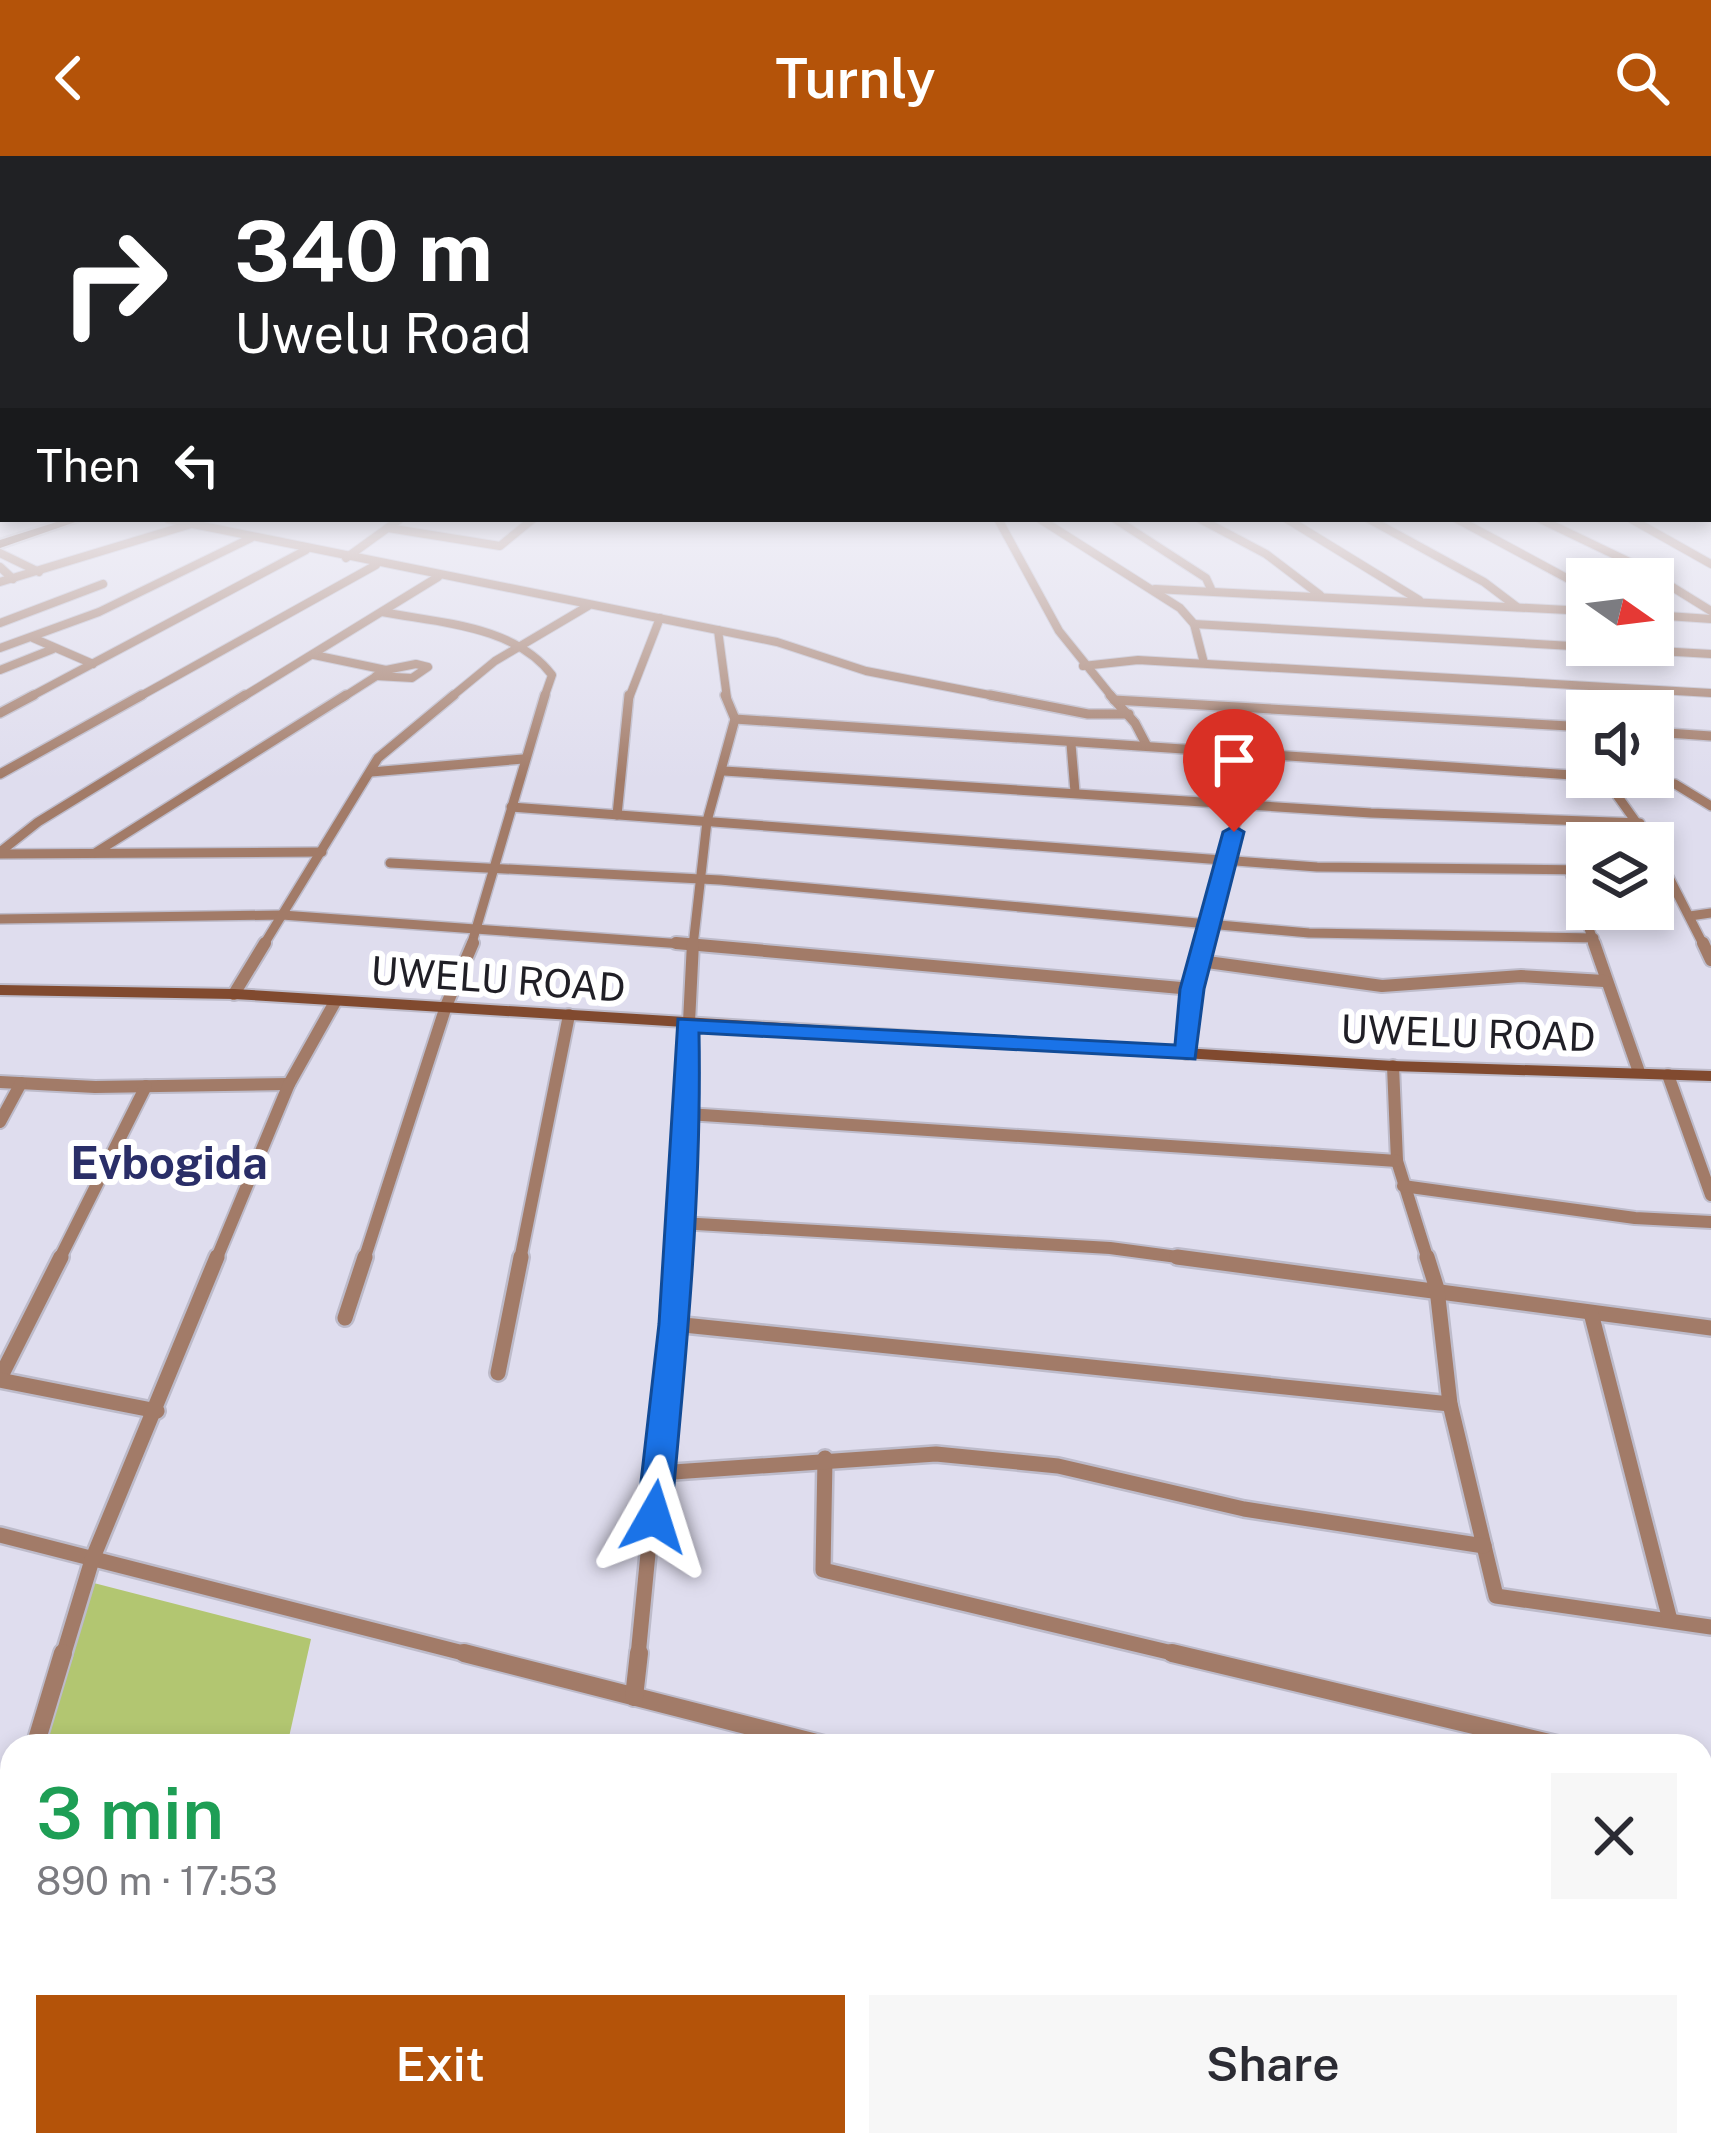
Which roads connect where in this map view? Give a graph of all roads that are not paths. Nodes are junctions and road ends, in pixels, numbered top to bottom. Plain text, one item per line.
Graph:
1 (78, 593) edge
2 (137, 593) edge
3 (226, 593) edge
4 (326, 593) edge
5 (412, 593) edge
6 (528, 593) edge
7 (1037, 593) edge
8 (1160, 593) edge
9 (1278, 593) edge
10 (1317, 593) edge
11 (1407, 593) edge
12 (1499, 593) edge
13 (1679, 593) edge
14 (1321, 596) junction
15 (1420, 601) junction
16 (589, 605) junction
17 (1517, 607) junction
18 (1566, 610) edge
19 (382, 612) junction
20 (1674, 615) edge
21 (1711, 615) edge
22 (660, 618) junction
23 (0, 623) edge
24 (1194, 624) junction
25 (718, 630) junction
26 (33, 638) junction
27 (519, 644) junction
28 (0, 648) edge
29 (53, 649) junction
30 (1711, 654) edge
31 (313, 655) junction
32 (1204, 663) junction
33 (93, 664) junction
34 (1083, 666) junction
35 (0, 670) edge
36 (381, 673) junction
37 (1711, 693) edge
38 (1114, 700) junction
39 (0, 713) edge
40 (1129, 714) junction
41 (735, 718) junction
42 (1566, 727) edge
43 (1674, 733) edge
44 (1711, 736) edge
45 (1071, 744) junction
46 (1147, 746) junction
47 (523, 759) junction
48 (724, 771) junction
49 (371, 772) junction
50 (0, 774) edge
51 (1566, 775) edge
52 (1674, 784) edge
53 (1075, 792) junction
54 (1620, 798) edge
55 (1241, 804) junction
56 (1711, 806) edge
57 (511, 807) junction
58 (617, 815) junction
59 (707, 821) junction
60 (1619, 822) edge
61 (1639, 822) edge
62 (322, 852) junction
63 (0, 853) edge
64 (95, 853) junction
65 (1226, 860) junction
66 (390, 863) dead end
67 (496, 867) junction
68 (1566, 870) edge
69 (700, 879) junction
70 (1674, 883) edge
71 (1711, 913) edge
72 (282, 915) junction
73 (1690, 916) junction
74 (0, 919) edge
75 (1208, 923) junction
76 (480, 926) junction
77 (1591, 930) edge
78 (1594, 938) junction
79 (693, 945) junction
80 (1711, 960) edge
81 (1200, 961) junction
82 (1604, 981) junction
83 (1192, 989) junction
84 (0, 990) edge
85 (234, 994) junction
86 (335, 1002) junction
87 (446, 1006) junction
88 (569, 1016) junction
89 (686, 1025) junction
90 (1186, 1053) junction
91 (1393, 1066) junction
92 (1639, 1072) junction
93 (1668, 1075) junction
94 (1711, 1076) edge
95 (0, 1082) edge
96 (22, 1083) junction
97 (289, 1084) junction
98 (146, 1086) junction
99 (687, 1114) junction
100 (0, 1122) edge
101 (1397, 1161) junction
102 (1403, 1186) junction
103 (1710, 1188) edge
104 (1711, 1222) edge
105 (680, 1223) junction
106 (1437, 1289) junction
107 (1591, 1313) junction
108 (345, 1318) dead end
109 (674, 1324) junction
110 (1711, 1328) edge
111 (498, 1373) dead end
112 (0, 1379) edge
113 (1450, 1404) junction
114 (157, 1411) junction
115 (825, 1458) junction
116 (658, 1473) junction
117 (0, 1535) edge
118 (1484, 1546) junction
119 (92, 1560) junction
120 (1670, 1620) junction
121 (1711, 1627) edge
122 (634, 1697) junction
123 (39, 1734) edge
124 (781, 1734) edge
125 (1512, 1734) edge

1 - 23 street
2 - 26 street
3 - 33 street
4 - 50 street
5 - 19 street
6 - 16 street
7 - 34 street
8 - 24 street
9 - 14 street
10 - 14 street
11 - 15 street
12 - 17 street
13 - 21 street
14 - 15 street
15 - 17 street
16 - 22 street
16 - 27 street
17 - 18 street
19 - 27 street
19 - 31 street
20 - 21 street
22 - 25 street
22 - 58 street
24 - 30 street
24 - 32 street
25 - 40 street
25 - 41 street
26 - 28 street
26 - 29 street
27 - 47 street
27 - 49 street
29 - 33 street
29 - 35 street
31 - 36 street
31 - 63 street
32 - 34 street
32 - 37 street
33 - 39 street
34 - 38 street
36 - 36 street
36 - 64 street
38 - 40 street
38 - 42 street
40 - 46 street
41 - 45 street
41 - 48 street
43 - 44 street
45 - 46 street
45 - 53 street
46 - 51 street
47 - 49 street
47 - 57 street
48 - 53 street
48 - 59 street
49 - 62 street
52 - 56 street
53 - 55 street
54 - 61 street
55 - 60 street
55 - 65 street
57 - 58 street
57 - 67 street
58 - 59 street
59 - 65 street
59 - 69 street
62 - 64 street
62 - 72 street
63 - 64 street
65 - 68 street
65 - 75 street
66 - 67 street
67 - 69 street
67 - 76 street
69 - 75 street
69 - 79 street
70 - 73 street
71 - 73 street
72 - 74 street
72 - 76 street
72 - 85 street
73 - 80 street
75 - 78 street
75 - 81 street
76 - 79 street
76 - 87 street
77 - 78 street
78 - 82 street
79 - 83 street
79 - 89 street
81 - 82 street
81 - 83 street
82 - 92 street
83 - 90 street
84 - 85 street, UWELU ROAD
85 - 86 street, UWELU ROAD
86 - 87 street, UWELU ROAD
86 - 97 street
87 - 88 street, UWELU ROAD
87 - 108 street
88 - 89 street, UWELU ROAD
88 - 111 street
89 - 90 street, UWELU ROAD
89 - 99 street
90 - 91 street, UWELU ROAD
91 - 92 street, UWELU ROAD
91 - 101 street
92 - 93 street, UWELU ROAD
93 - 94 street, UWELU ROAD
93 - 103 street
95 - 96 street
96 - 98 street
96 - 100 street
97 - 98 street
97 - 114 street
98 - 112 street
99 - 101 street
99 - 105 street
101 - 102 street
102 - 104 street
102 - 106 street
105 - 106 street
105 - 109 street
106 - 107 street
106 - 113 street
107 - 110 street
107 - 120 street
109 - 113 street
109 - 116 street
112 - 114 street
113 - 118 street
114 - 119 street
115 - 116 street
115 - 118 street
115 - 125 street
116 - 122 street
117 - 119 street
118 - 120 street
119 - 122 street
119 - 123 street
120 - 121 street
122 - 124 street

